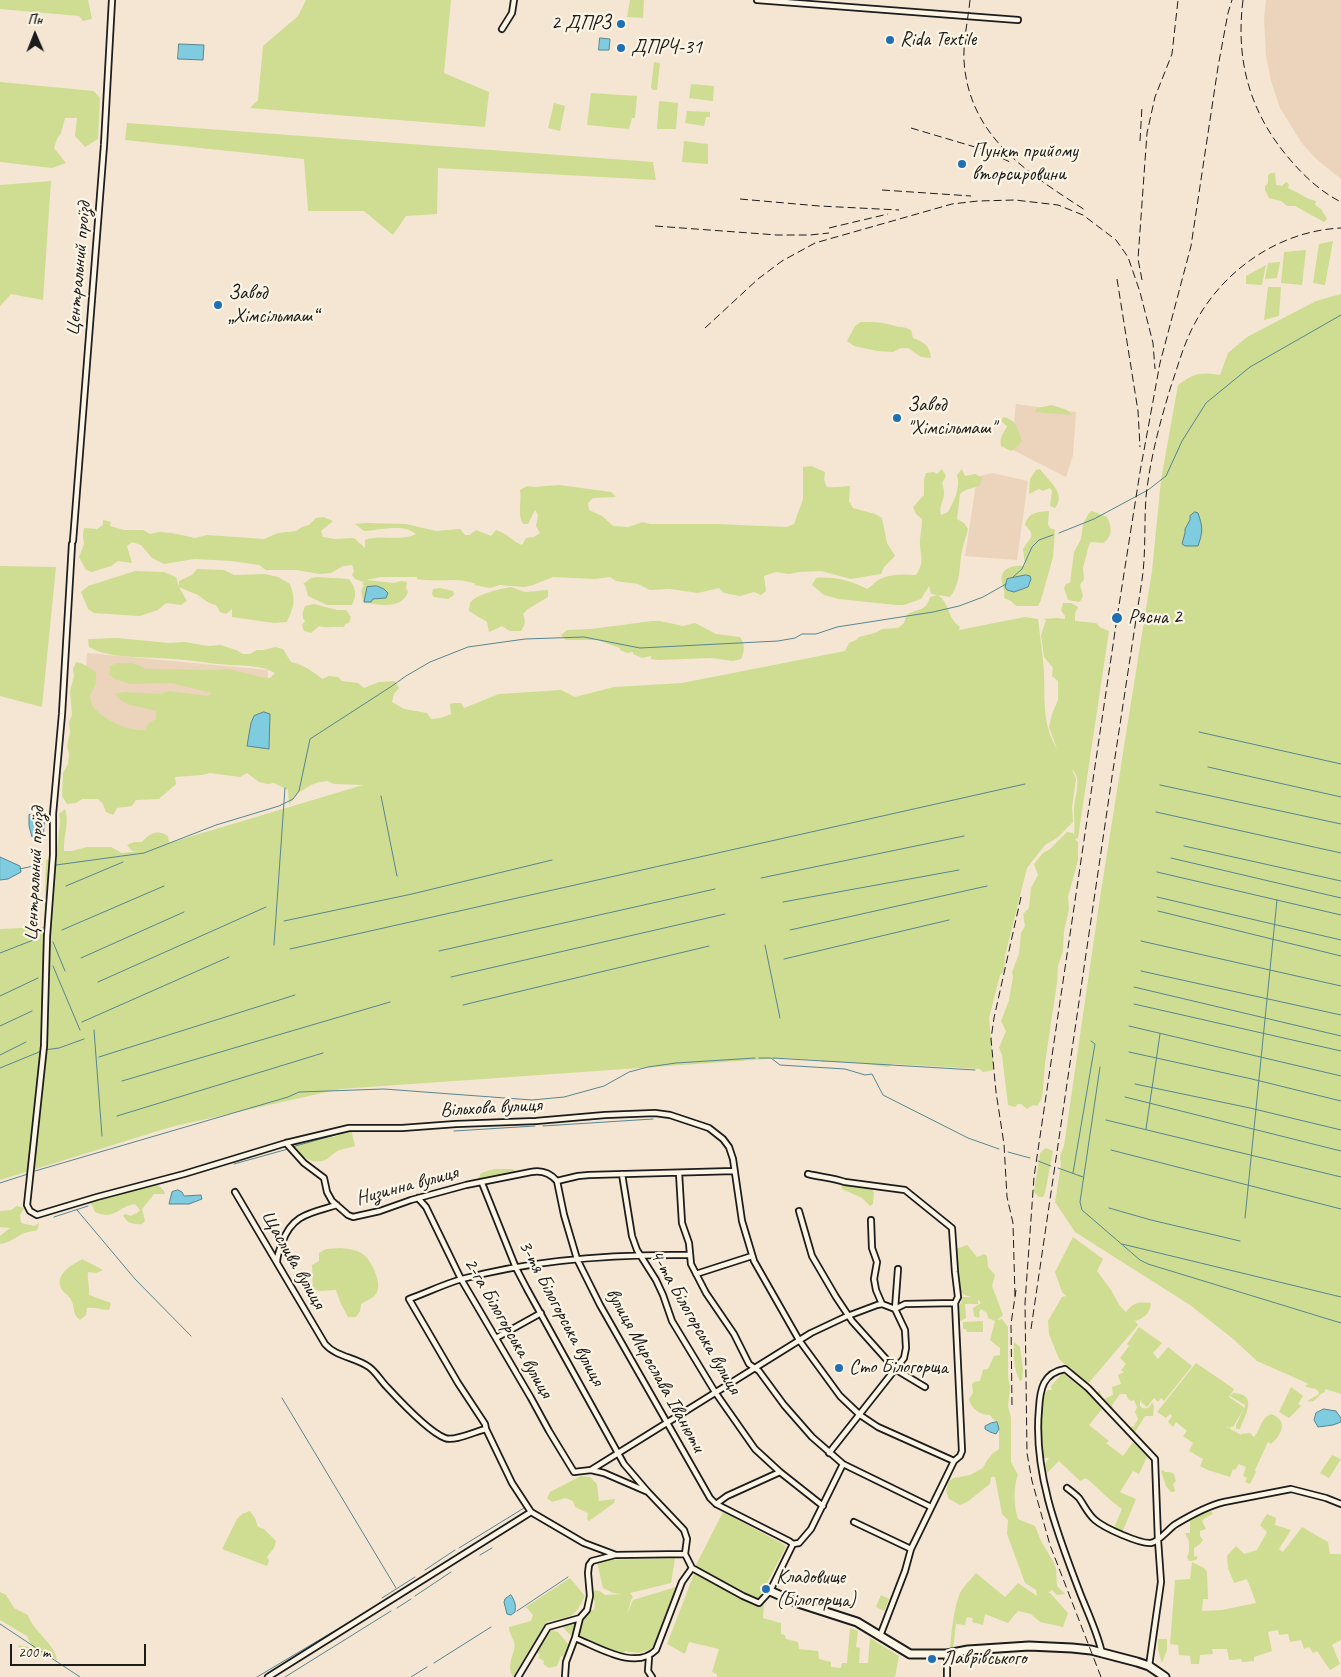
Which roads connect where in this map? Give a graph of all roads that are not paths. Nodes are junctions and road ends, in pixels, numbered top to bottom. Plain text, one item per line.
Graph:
1 (112, 0) edge
2 (514, 0) edge
3 (757, 0) edge
4 (1018, 20) dead end
5 (502, 29) dead end
6 (286, 1143) junction
7 (734, 1171) junction
8 (679, 1173) junction
9 (622, 1174) junction
10 (808, 1174) dead end
11 (557, 1181) junction
12 (482, 1183) junction
13 (236, 1192) dead end
14 (418, 1198) junction
15 (27, 1205) joint
16 (337, 1205) junction
17 (799, 1210) dead end
18 (871, 1220) dead end
19 (639, 1254) junction
20 (689, 1255) junction
21 (752, 1256) junction
22 (577, 1259) junction
23 (278, 1263) junction
24 (516, 1268) junction
25 (898, 1269) dead end
26 (696, 1274) junction
27 (461, 1279) junction
28 (955, 1303) junction
29 (882, 1304) junction
30 (895, 1308) junction
31 (541, 1313) junction
32 (849, 1316) junction
33 (496, 1338) junction
34 (799, 1340) junction
35 (756, 1369) junction
36 (895, 1369) junction
37 (925, 1387) dead end
38 (715, 1392) junction
39 (860, 1415) junction
40 (667, 1423) junction
41 (486, 1429) junction
42 (829, 1453) junction
43 (619, 1454) junction
44 (954, 1461) junction
45 (843, 1464) junction
46 (591, 1470) junction
47 (780, 1472) junction
48 (1067, 1488) dead end
49 (648, 1492) junction
50 (716, 1504) junction
51 (1341, 1504) edge
52 (823, 1506) junction
53 (931, 1507) junction
54 (530, 1512) junction
55 (854, 1522) dead end
56 (1158, 1540) junction
57 (793, 1544) junction
58 (911, 1549) junction
59 (685, 1554) junction
60 (616, 1555) junction
61 (692, 1568) junction
62 (770, 1591) junction
63 (580, 1618) junction
64 (880, 1636) junction
65 (575, 1638) junction
66 (947, 1654) junction
67 (1102, 1654) junction
68 (650, 1657) junction
69 (1150, 1666) junction
70 (268, 1677) edge
71 (518, 1677) edge
72 (565, 1677) edge
73 (652, 1677) edge
74 (947, 1677) edge
75 (1165, 1677) edge

1 - 15 street, Центральний проїзд
2 - 5 street
3 - 4 street
6 - 7 street, Вільхова вулиця
6 - 15 street, Вільхова вулиця
6 - 16 street, Низинна вулиця
7 - 8 street
7 - 21 street, Вільхова вулиця
8 - 9 street
8 - 20 street
9 - 11 street
9 - 19 street, 4-та Білогорська вулиця
10 - 28 street
11 - 12 street, Низинна вулиця
11 - 22 street, вулиця Мирослава Іванюти
12 - 14 street, Низинна вулиця
12 - 24 street, 3-тя Білогорська вулиця
13 - 23 street, Щаслива вулиця
14 - 16 street, Низинна вулиця
14 - 27 street, 2-га Білогорська вулиця
16 - 23 street
17 - 32 street
18 - 29 street
19 - 20 street
19 - 22 street
19 - 38 street, 4-та Білогорська вулиця
20 - 26 street
21 - 26 street
21 - 34 street, Вільхова вулиця
22 - 24 street
22 - 40 street, вулиця Мирослава Іванюти
23 - 41 street, Щаслива вулиця
24 - 27 street
24 - 31 street, 3-тя Білогорська вулиця
25 - 30 street
26 - 35 street
27 - 33 street, 2-га Білогорська вулиця
27 - 41 street
28 - 30 street
28 - 44 street
29 - 30 street
29 - 32 street
30 - 36 street
31 - 33 street
31 - 43 street, 3-тя Білогорська вулиця
32 - 34 street
32 - 36 street
33 - 46 street, 2-га Білогорська вулиця
34 - 35 street
34 - 39 street, Вільхова вулиця
35 - 38 street
35 - 42 street
36 - 37 street
36 - 39 street
38 - 40 street
38 - 47 street, 4-та Білогорська вулиця
39 - 42 street
39 - 44 street, Вільхова вулиця
40 - 43 street
40 - 50 street, вулиця Мирослава Іванюти
41 - 54 street
42 - 45 street
43 - 46 street
43 - 49 street, 3-тя Білогорська вулиця
44 - 53 street
45 - 52 street
45 - 53 street
46 - 49 street
47 - 50 street
47 - 52 street, 4-та Білогорська вулиця
48 - 56 street
49 - 59 street, 3-тя Білогорська вулиця
50 - 57 street, вулиця Мирослава Іванюти
51 - 56 street
52 - 57 street
53 - 58 street
54 - 60 street
54 - 70 street
55 - 58 street
56 - 67 street
56 - 69 street
57 - 62 street
58 - 64 street
59 - 60 street
59 - 61 street
60 - 63 street
61 - 62 street
61 - 68 street
62 - 64 street
63 - 65 street
63 - 71 street
64 - 66 street
65 - 68 street
65 - 72 street
66 - 67 street
66 - 74 street
67 - 69 street
68 - 73 street
69 - 75 street

